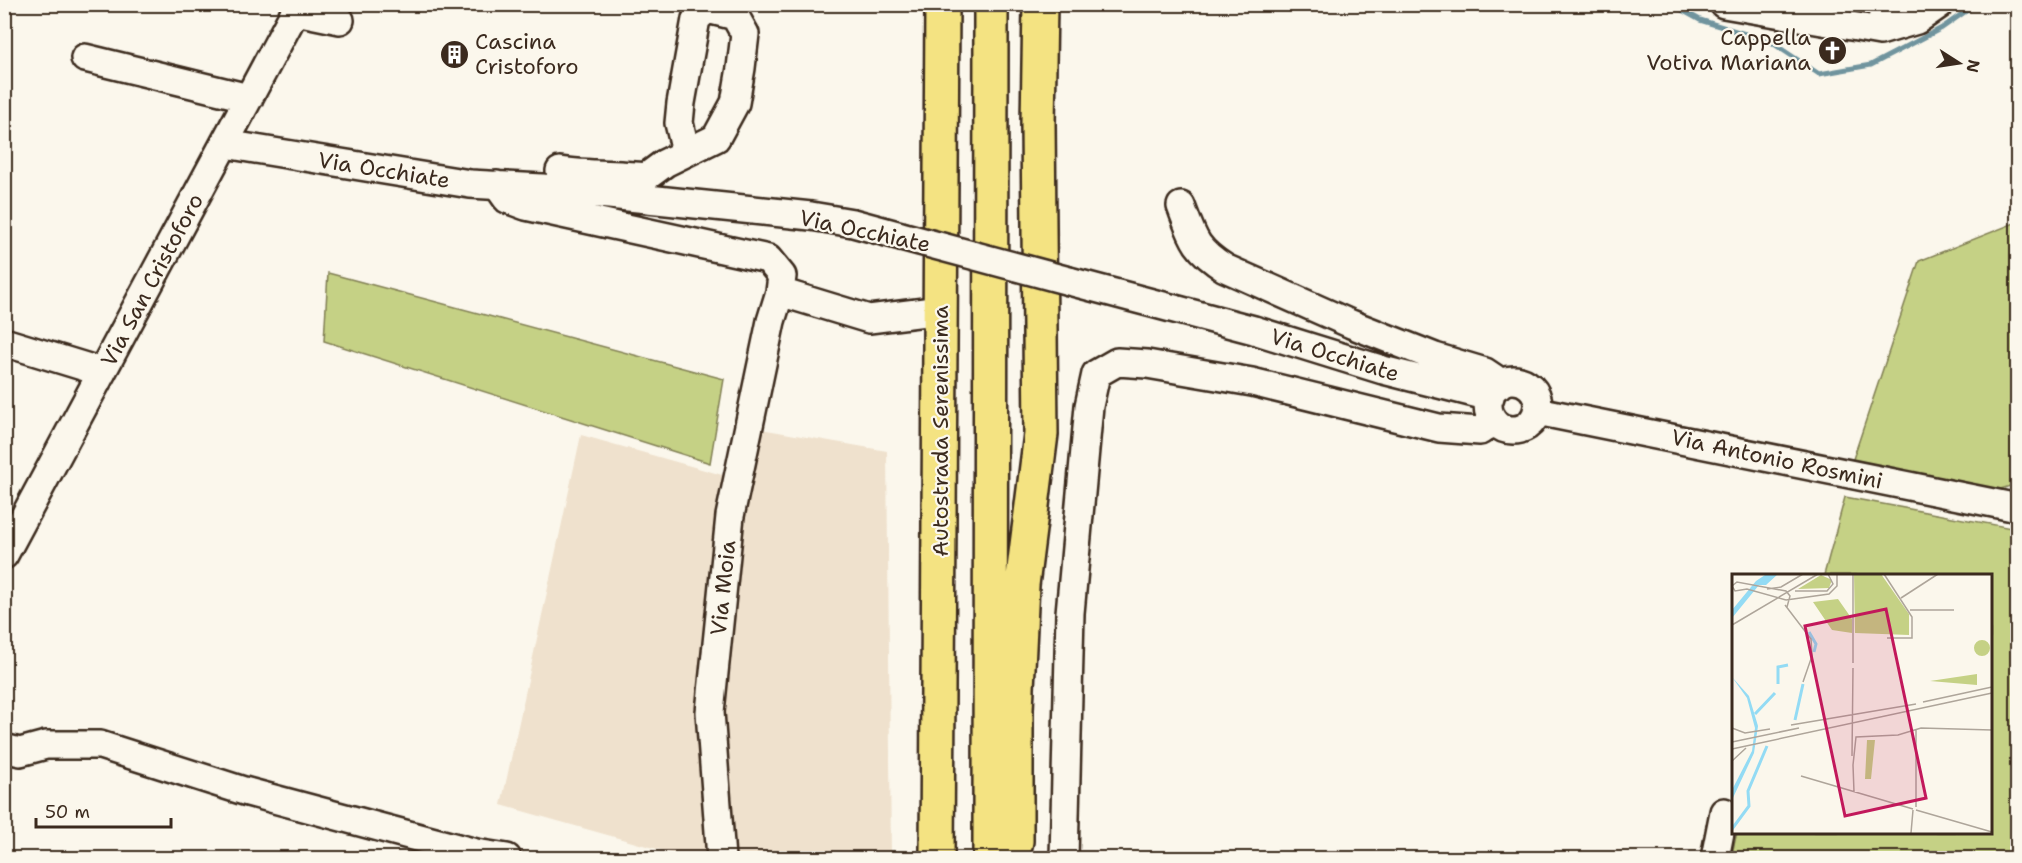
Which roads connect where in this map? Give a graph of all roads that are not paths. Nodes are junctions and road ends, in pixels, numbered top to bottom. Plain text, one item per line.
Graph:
1 (920, 4) edge
2 (942, 4) edge
3 (991, 4) edge
4 (1040, 4) edge
5 (1724, 4) edge
6 (1885, 4) edge
7 (1940, 4) edge
8 (298, 8) edge
9 (340, 20) dead end
10 (1880, 31) junction
11 (85, 58) dead end
12 (249, 98) junction
13 (225, 144) junction
14 (686, 152) junction
15 (497, 185) junction
16 (542, 188) junction
17 (1181, 206) dead end
18 (780, 292) junction
19 (941, 310) junction
20 (4, 342) edge
21 (102, 372) junction
22 (1494, 401) junction
23 (1537, 411) junction
24 (2018, 508) edge
25 (4, 555) edge
26 (4, 748) edge
27 (1724, 812) dead end
28 (503, 858) edge
29 (721, 858) edge
30 (938, 858) edge
31 (990, 858) edge
32 (1012, 858) edge
33 (1064, 858) edge
34 (1715, 858) edge

1 - 19 highway
2 - 19 highway, Autostrada Serenissima
3 - 31 highway
4 - 32 highway
5 - 10 street
6 - 10 street
7 - 10 street
8 - 9 street
8 - 12 street, Via San Cristoforo
11 - 12 street
12 - 13 street, Via San Cristoforo
13 - 15 street, Via Occhiate
13 - 21 street, Via San Cristoforo
14 - 14 street
14 - 16 street
15 - 16 street, Via Occhiate
15 - 18 street
16 - 22 street, Via Occhiate, bridge
17 - 22 street, Via Occhiate
18 - 19 street
18 - 29 street, Via Moia
19 - 30 highway, Autostrada Serenissima
20 - 21 street
21 - 25 street, Via San Cristoforo
22 - 23 street
22 - 23 street
22 - 33 street
23 - 24 street, Via Antonio Rosmini
26 - 28 street
27 - 34 street

